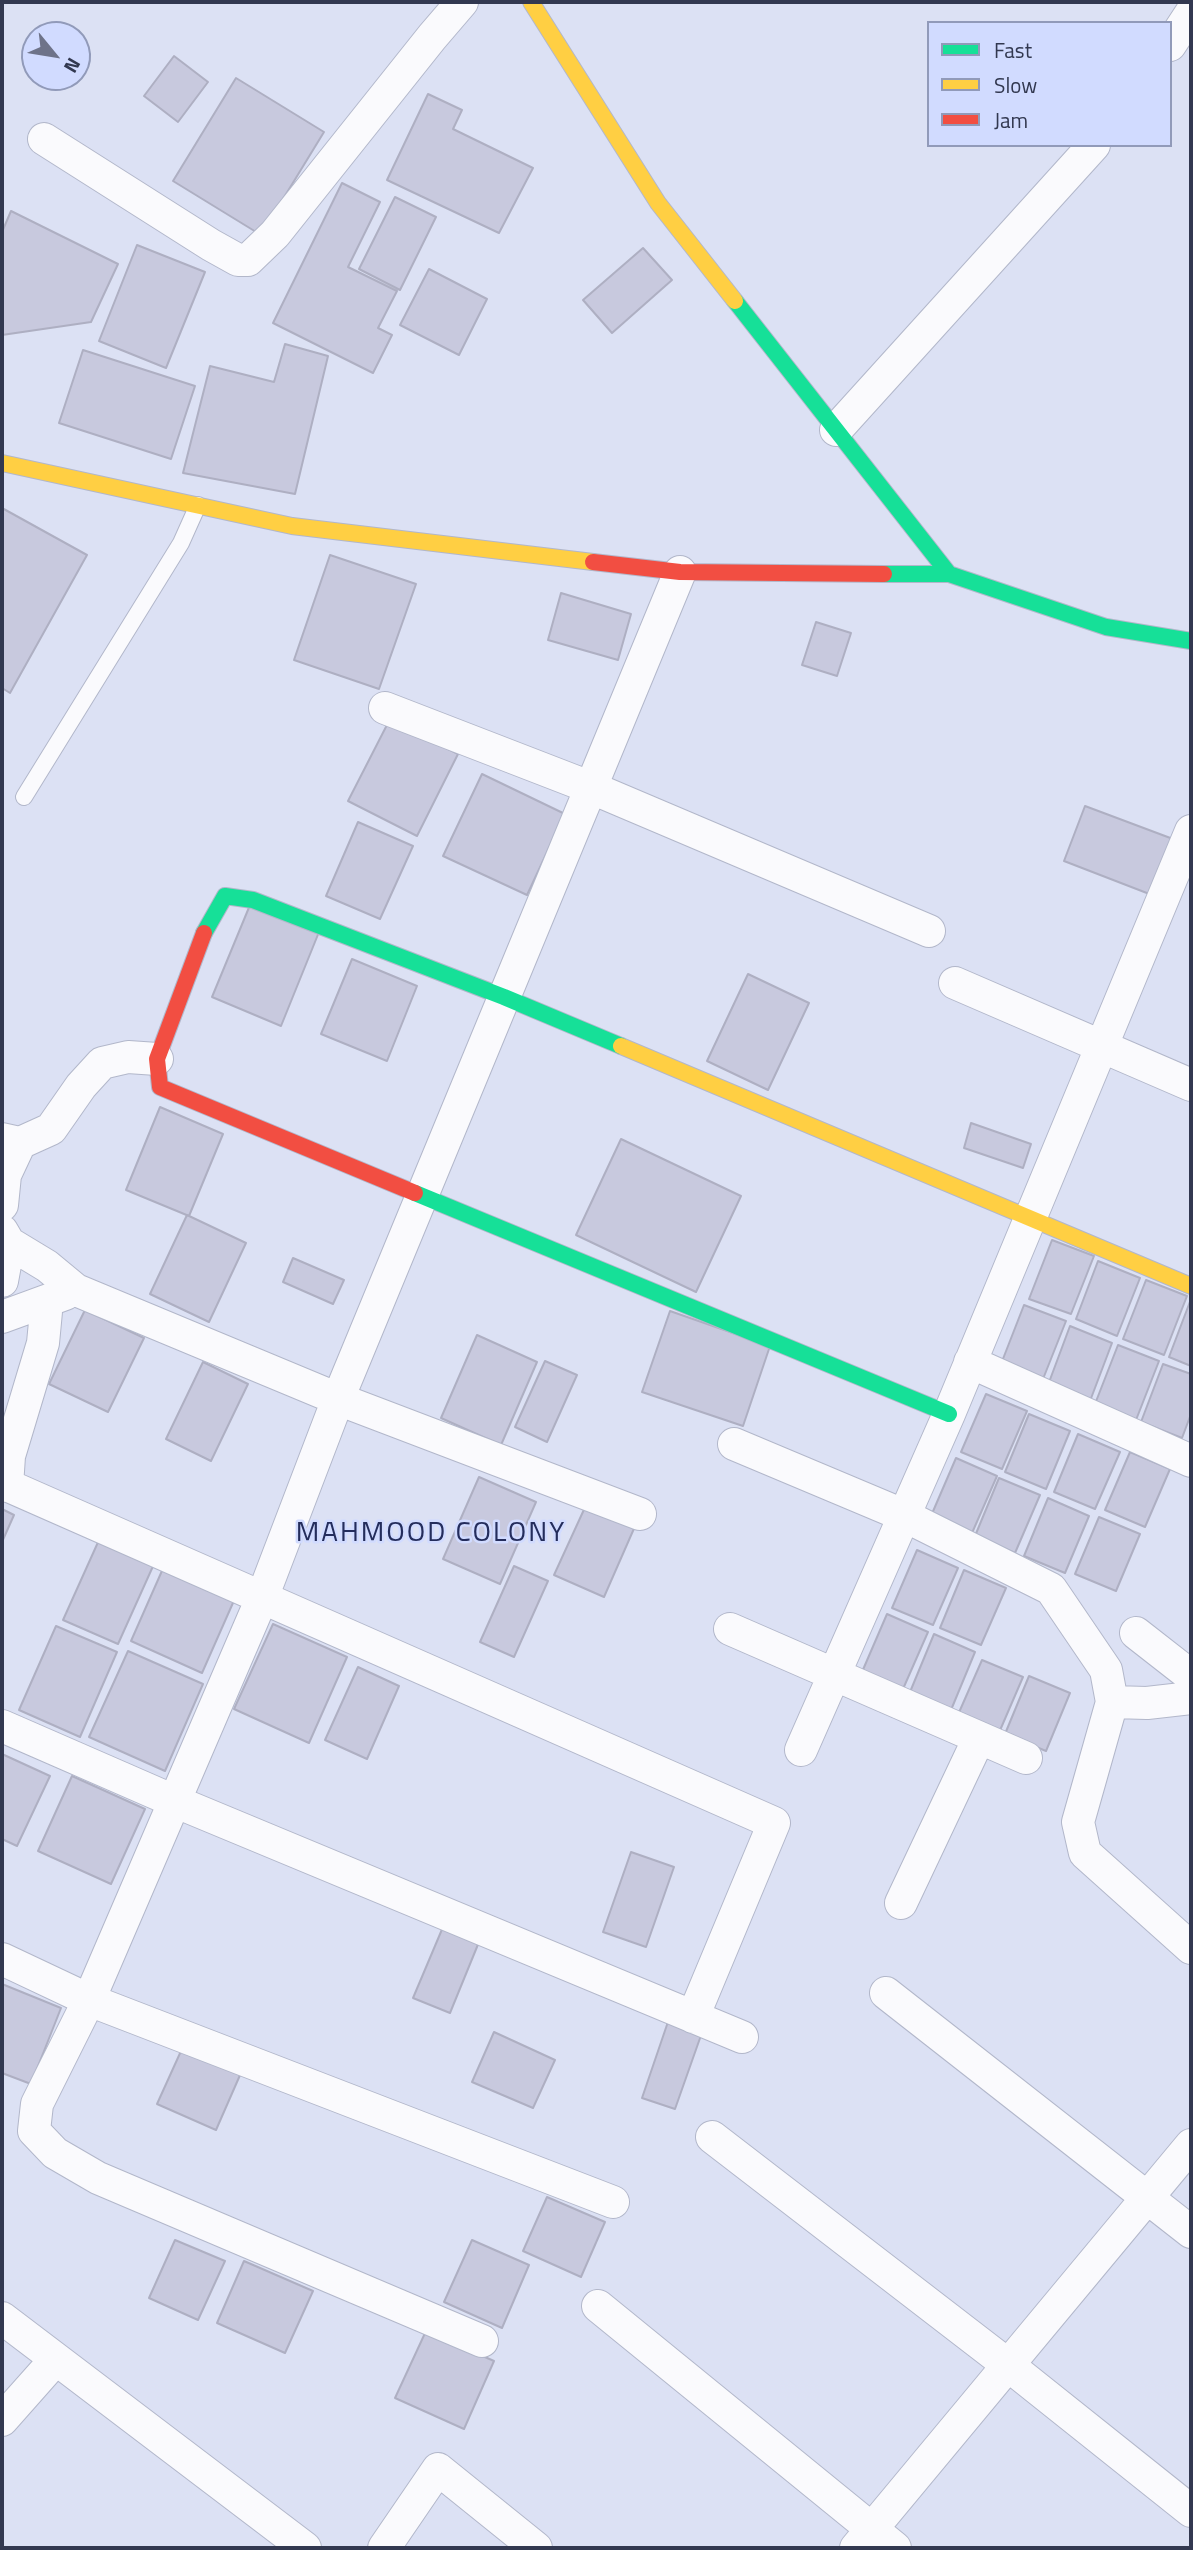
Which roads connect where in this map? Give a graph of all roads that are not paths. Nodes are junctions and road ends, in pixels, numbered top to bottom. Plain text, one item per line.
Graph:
1 (463, 2) edge
2 (531, 2) edge
3 (1191, 13) edge
4 (1172, 42) edge
5 (44, 139) dead end
6 (1092, 147) edge
7 (836, 430) junction
8 (2, 463) edge
9 (198, 505) junction
10 (680, 572) junction
11 (949, 574) junction
12 (1191, 641) edge
13 (385, 708) dead end
14 (592, 788) junction
15 (24, 797) dead end
16 (1191, 831) edge
17 (929, 931) dead end
18 (955, 983) dead end
19 (504, 997) junction
20 (1101, 1046) junction
21 (157, 1059) junction
22 (1191, 1085) edge
23 (11, 1141) edge
24 (422, 1195) junction
25 (2, 1205) edge
26 (1028, 1219) junction
27 (5, 1237) edge
28 (2, 1281) edge
29 (1191, 1286) edge
30 (61, 1295) junction
31 (2, 1317) edge
32 (970, 1362) junction
33 (338, 1399) junction
34 (949, 1414) junction
35 (734, 1444) dead end
36 (1191, 1461) edge
37 (4, 1484) edge
38 (640, 1514) dead end
39 (903, 1515) junction
40 (262, 1598) junction
41 (730, 1629) dead end
42 (1136, 1633) dead end
43 (833, 1675) junction
44 (1191, 1676) edge
45 (1191, 1698) edge
46 (1112, 1702) junction
47 (2, 1726) edge
48 (979, 1738) junction
49 (801, 1750) dead end
50 (1026, 1758) dead end
51 (174, 1801) junction
52 (901, 1903) dead end
53 (1191, 1948) edge
54 (2, 1959) edge
55 (886, 1993) dead end
56 (89, 2000) junction
57 (693, 2017) junction
58 (742, 2037) dead end
59 (712, 2137) dead end
60 (1191, 2145) edge
61 (1148, 2197) junction
62 (613, 2202) dead end
63 (1191, 2232) edge
64 (598, 2306) dead end
65 (2, 2318) edge
66 (482, 2342) dead end
67 (56, 2359) junction
68 (1008, 2365) junction
69 (2, 2420) edge
70 (1191, 2511) edge
71 (874, 2542) edge
72 (305, 2548) edge
73 (384, 2548) edge
74 (536, 2548) edge

1 - 5 street
2 - 7 street
3 - 4 street
6 - 7 street
7 - 11 street
8 - 9 street
9 - 10 street
9 - 15 lane
10 - 11 street
10 - 14 street
11 - 12 street
13 - 14 street
14 - 17 street
14 - 19 street
16 - 20 street
18 - 20 street
19 - 21 street
19 - 24 street
19 - 26 street
20 - 22 street
20 - 26 street
21 - 23 street
21 - 24 street
23 - 25 street
24 - 33 street
24 - 34 street
26 - 29 street
26 - 32 street
27 - 28 street
27 - 30 street
30 - 31 street
30 - 33 street
30 - 37 street
32 - 34 street
32 - 36 street
33 - 38 street
33 - 40 street
34 - 39 street
35 - 39 street
37 - 40 street
39 - 43 street
39 - 46 street
40 - 51 street
40 - 57 street
41 - 43 street
42 - 44 street
43 - 48 street
43 - 49 street
45 - 46 street
46 - 53 street
47 - 51 street
48 - 50 street
48 - 52 street
51 - 56 street
51 - 57 street
54 - 56 street
55 - 61 street
56 - 62 street
56 - 66 street
57 - 58 street
59 - 68 street
60 - 61 street
61 - 63 street
61 - 68 street
64 - 71 street
65 - 67 street
67 - 69 street
67 - 72 street
68 - 70 street
68 - 71 street
73 - 74 street

